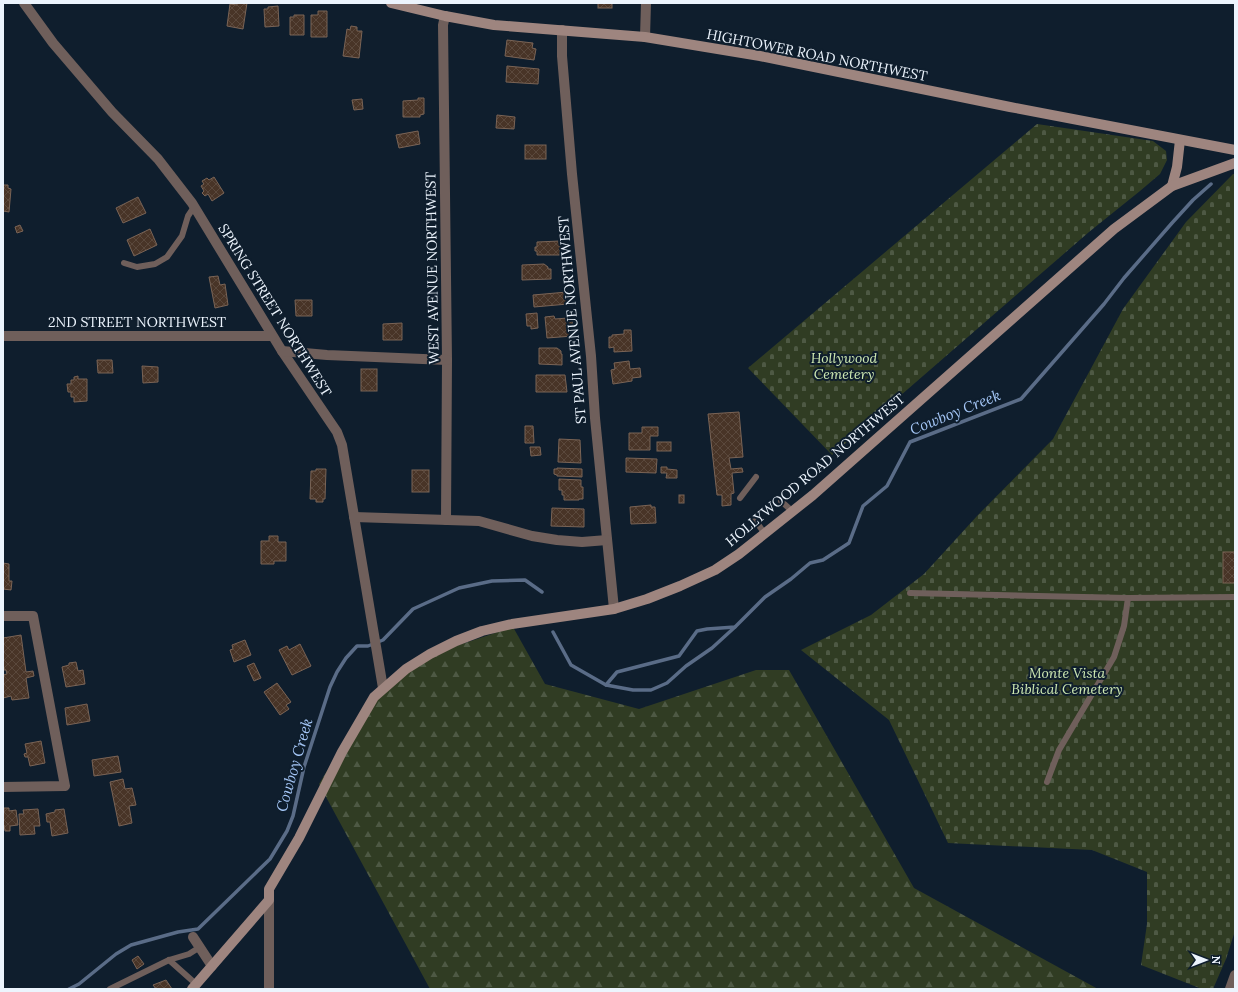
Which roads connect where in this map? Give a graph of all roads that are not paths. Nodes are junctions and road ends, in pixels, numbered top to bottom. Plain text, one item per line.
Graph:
1 (24, 3) edge
2 (391, 3) edge
3 (646, 3) edge
4 (417, 6) edge
5 (446, 16) junction
6 (562, 30) junction
7 (645, 37) junction
8 (1180, 140) junction
9 (1235, 150) edge
10 (1235, 163) edge
11 (1172, 186) junction
12 (194, 207) junction
13 (124, 263) dead end
14 (3, 336) edge
15 (272, 336) junction
16 (282, 351) junction
17 (447, 360) junction
18 (756, 478) dead end
19 (740, 498) dead end
20 (781, 501) dead end
21 (792, 511) junction
22 (354, 517) junction
23 (446, 520) junction
24 (755, 520) dead end
25 (765, 534) junction
26 (607, 540) junction
27 (910, 593) dead end
28 (1235, 597) edge
29 (1128, 598) junction
30 (614, 609) junction
31 (3, 616) edge
32 (383, 688) junction
33 (1047, 782) dead end
34 (3, 787) edge
35 (269, 900) junction
36 (193, 937) dead end
37 (200, 947) junction
38 (169, 960) junction
39 (212, 966) junction
40 (1235, 975) edge
41 (194, 987) edge
42 (110, 989) edge
43 (269, 989) edge
44 (1230, 989) edge

1 - 12 street, SPRING STREET NORTHWEST
2 - 4 street, HIGHTOWER ROAD NORTHWEST
3 - 7 street
4 - 5 street, HIGHTOWER ROAD NORTHWEST
5 - 6 street, HIGHTOWER ROAD NORTHWEST
5 - 17 street, WEST AVENUE NORTHWEST
6 - 7 street, HIGHTOWER ROAD NORTHWEST
6 - 26 street, ST PAUL AVENUE NORTHWEST
7 - 8 street, HIGHTOWER ROAD NORTHWEST
8 - 9 street, HIGHTOWER ROAD NORTHWEST
8 - 11 street
10 - 11 street, HOLLYWOOD ROAD NORTHWEST
11 - 21 street, HOLLYWOOD ROAD NORTHWEST
12 - 13 lane
12 - 15 street, SPRING STREET NORTHWEST
14 - 15 street, 2ND STREET NORTHWEST
15 - 16 street, SPRING STREET NORTHWEST
16 - 17 street
16 - 22 street, SPRING STREET NORTHWEST
17 - 23 street, WEST AVENUE NORTHWEST
18 - 19 lane
20 - 21 lane
21 - 25 street, HOLLYWOOD ROAD NORTHWEST
22 - 23 street
22 - 32 street, SPRING STREET NORTHWEST
23 - 26 street
24 - 25 lane
25 - 30 street, HOLLYWOOD ROAD NORTHWEST
26 - 30 street, ST PAUL AVENUE NORTHWEST
27 - 29 lane
28 - 29 lane
29 - 33 lane
30 - 32 street, HOLLYWOOD ROAD NORTHWEST
31 - 34 street
32 - 35 street, HOLLYWOOD ROAD NORTHWEST
35 - 39 street, HOLLYWOOD ROAD NORTHWEST
35 - 43 street
36 - 37 street
37 - 38 lane
37 - 39 street
38 - 41 lane
38 - 42 lane
39 - 41 street, HOLLYWOOD ROAD NORTHWEST
40 - 44 street

